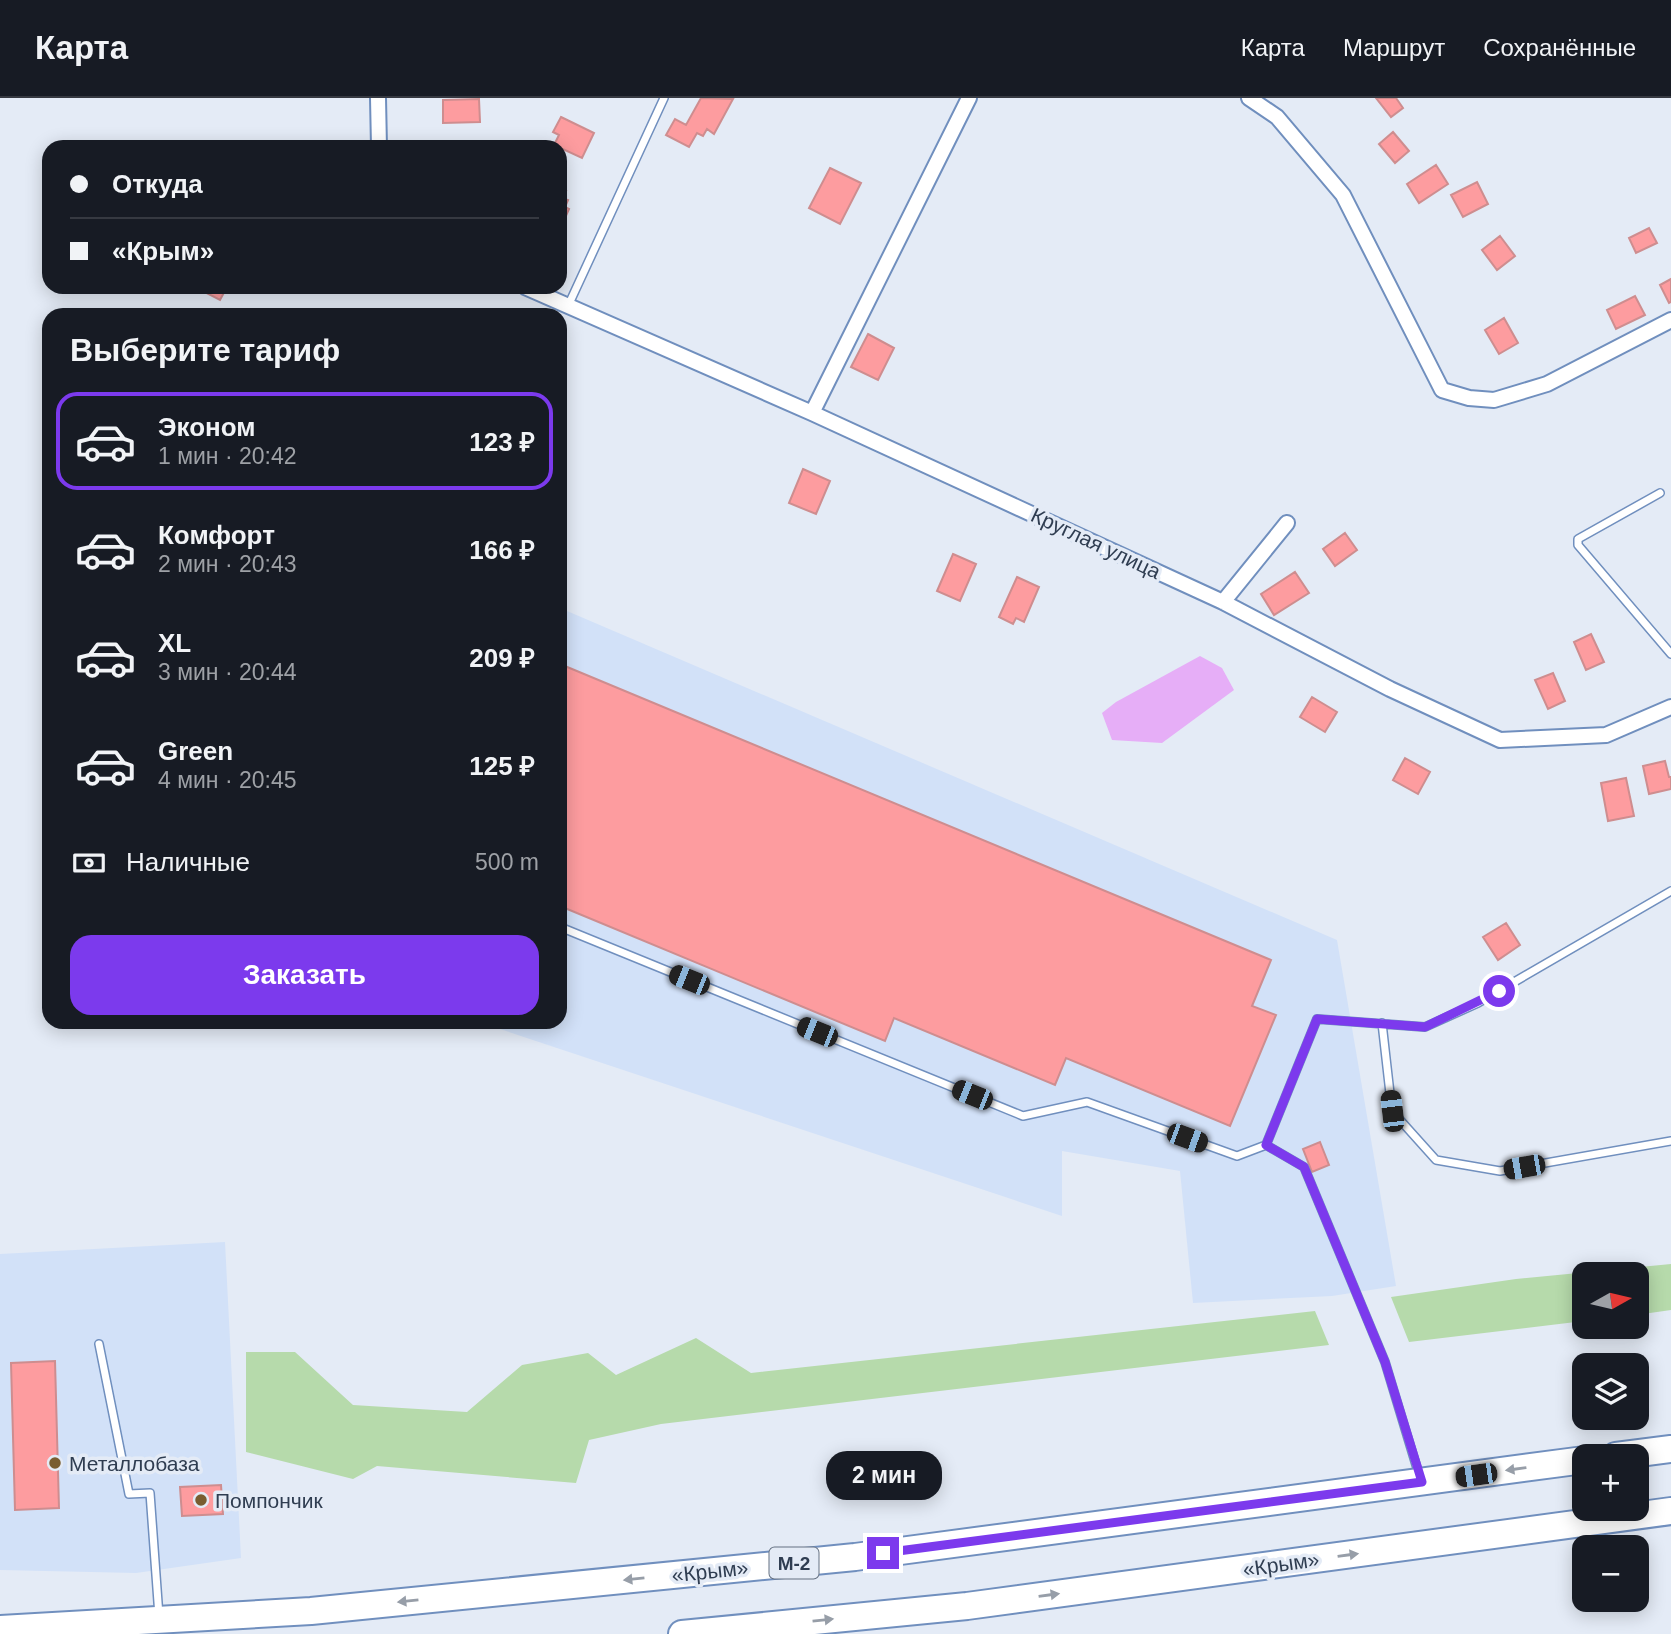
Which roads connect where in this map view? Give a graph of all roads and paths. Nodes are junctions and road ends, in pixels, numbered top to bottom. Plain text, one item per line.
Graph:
1 (378, 98) edge
2 (664, 98) edge
3 (969, 98) edge
4 (1249, 98) edge
5 (379, 140) edge
6 (540, 294) edge
7 (568, 307) junction
8 (1671, 320) edge
9 (812, 413) junction
10 (1660, 493) dead end
11 (1287, 523) dead end
12 (1223, 602) junction
13 (1671, 654) edge
14 (1671, 708) edge
15 (1671, 891) edge
16 (567, 930) edge
17 (1382, 1023) junction
18 (1671, 1141) edge
19 (1266, 1145) junction
20 (99, 1344) dead end
21 (1671, 1449) edge
22 (1649, 1452) edge
23 (1572, 1462) edge
24 (1422, 1482) junction
25 (1671, 1511) edge
26 (159, 1620) junction
27 (0, 1629) edge
28 (682, 1634) edge

1 - 5 street
2 - 7 lane
3 - 9 street
4 - 8 street
6 - 7 street, Круглая улица
7 - 9 street, Круглая улица
9 - 12 street, Круглая улица
10 - 13 lane
11 - 12 street
12 - 14 street, Круглая улица
15 - 17 lane
16 - 19 lane
17 - 18 lane
17 - 19 lane
19 - 24 lane
20 - 26 lane
21 - 22 highway
23 -> 24 highway, «Крым» / М-2
24 -> 26 highway, «Крым» / М-2
28 -> 25 highway, «Крым»
26 - 27 highway, «Крым» / М-2

